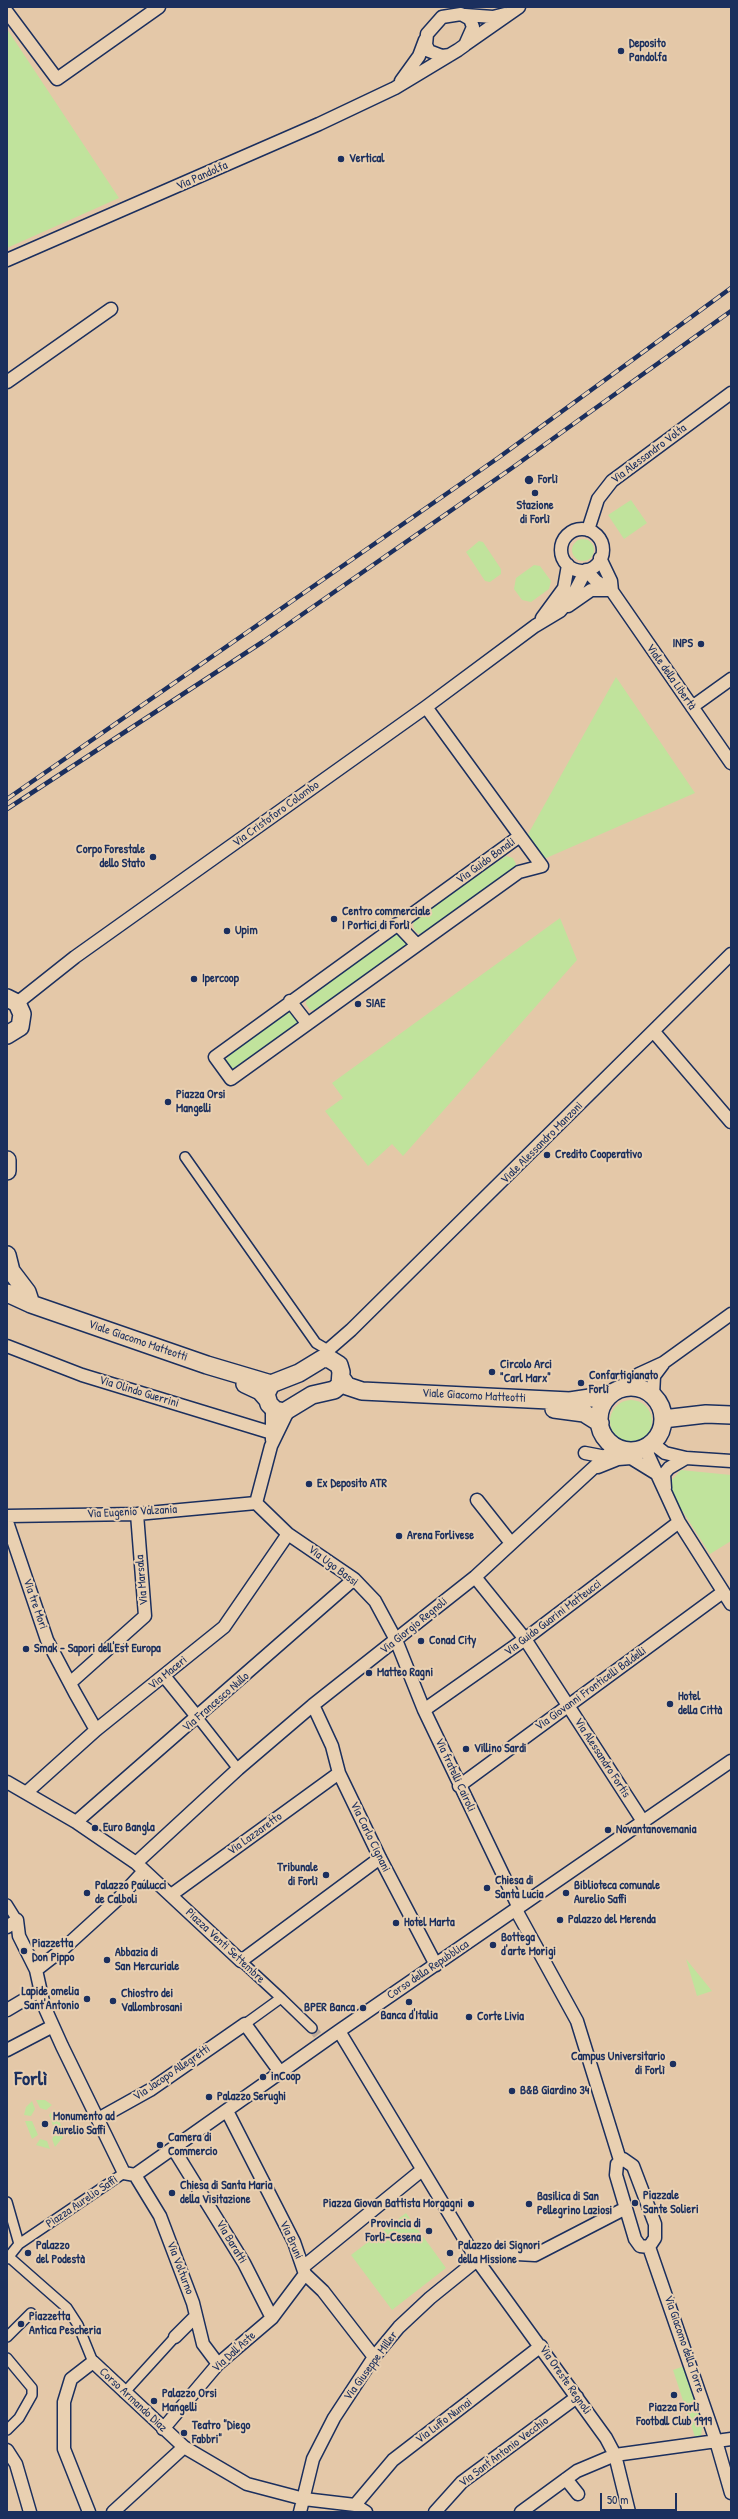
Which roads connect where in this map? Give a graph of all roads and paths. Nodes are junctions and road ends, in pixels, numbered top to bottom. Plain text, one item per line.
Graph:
1 (159, 7) edge
2 (438, 7) edge
3 (516, 10) edge
4 (7, 12) edge
5 (461, 12) edge
6 (433, 25) junction
7 (425, 40) junction
8 (465, 44) junction
9 (450, 55) junction
10 (394, 88) junction
11 (7, 260) edge
12 (111, 309) dead end
13 (7, 382) edge
14 (731, 393) edge
15 (588, 530) junction
16 (600, 558) junction
17 (568, 565) junction
18 (586, 570) junction
19 (612, 591) junction
20 (560, 611) junction
21 (536, 626) junction
22 (731, 679) edge
23 (426, 707) junction
24 (692, 707) junction
25 (731, 762) edge
26 (520, 836) junction
27 (397, 924) junction
28 (416, 945) junction
29 (731, 954) edge
30 (12, 1000) edge
31 (290, 1001) junction
32 (307, 1023) junction
33 (654, 1032) junction
34 (7, 1035) edge
35 (731, 1122) edge
36 (185, 1157) dead end
37 (7, 1160) edge
38 (7, 1171) edge
39 (7, 1255) edge
40 (7, 1293) edge
41 (31, 1304) junction
42 (7, 1307) edge
43 (731, 1314) edge
44 (7, 1346) edge
45 (328, 1356) junction
46 (663, 1363) junction
47 (338, 1384) junction
48 (625, 1387) junction
49 (610, 1395) junction
50 (655, 1398) junction
51 (274, 1400) junction
52 (706, 1414) junction
53 (731, 1415) edge
54 (663, 1419) junction
55 (600, 1424) junction
56 (272, 1440) junction
57 (648, 1445) junction
58 (611, 1452) junction
59 (585, 1453) dead end
60 (686, 1458) junction
61 (731, 1461) edge
62 (591, 1470) junction
63 (658, 1474) junction
64 (665, 1491) junction
65 (477, 1500) dead end
66 (256, 1503) junction
67 (137, 1514) junction
68 (7, 1516) edge
69 (7, 1522) edge
70 (679, 1522) junction
71 (288, 1534) junction
72 (512, 1543) junction
73 (475, 1577) junction
74 (354, 1579) junction
75 (723, 1592) junction
76 (731, 1604) edge
77 (396, 1640) junction
78 (525, 1640) junction
79 (164, 1676) junction
80 (70, 1683) junction
81 (312, 1705) junction
82 (567, 1706) junction
83 (424, 1710) junction
84 (198, 1718) junction
85 (96, 1730) junction
86 (731, 1761) edge
87 (238, 1769) junction
88 (338, 1773) junction
89 (7, 1782) edge
90 (459, 1786) junction
91 (27, 1792) junction
92 (76, 1822) junction
93 (644, 1823) junction
94 (380, 1858) junction
95 (140, 1867) junction
96 (170, 1895) junction
97 (7, 1904) edge
98 (518, 1909) junction
99 (12, 1923) edge
100 (241, 1961) junction
101 (436, 1965) junction
102 (36, 1970) junction
103 (39, 1991) junction
104 (281, 1998) junction
105 (7, 2010) edge
106 (245, 2024) junction
107 (53, 2026) junction
108 (312, 2028) tunnel mouth
109 (339, 2031) junction
110 (7, 2050) edge
111 (280, 2072) junction
112 (227, 2111) junction
113 (98, 2119) junction
114 (173, 2148) junction
115 (620, 2160) junction
116 (422, 2170) junction
117 (130, 2174) junction
118 (7, 2202) edge
119 (626, 2208) junction
120 (19, 2244) junction
121 (649, 2247) junction
122 (8, 2258) edge
123 (477, 2260) junction
124 (304, 2270) junction
125 (31, 2314) dead end
126 (196, 2317) junction
127 (272, 2318) junction
128 (7, 2337) edge
129 (175, 2337) joint
130 (541, 2346) junction
131 (374, 2357) junction
132 (7, 2358) edge
133 (93, 2362) junction
134 (218, 2364) junction
135 (124, 2393) junction
136 (577, 2397) junction
137 (163, 2429) junction
138 (7, 2430) edge
139 (731, 2439) edge
140 (716, 2441) junction
141 (184, 2447) junction
142 (7, 2450) edge
143 (614, 2455) junction
144 (566, 2479) junction
145 (731, 2493) edge
146 (578, 2494) dead end
147 (304, 2499) junction
148 (355, 2505) junction
149 (30, 2512) edge
150 (89, 2512) edge
151 (113, 2512) edge
152 (300, 2512) edge
153 (366, 2512) edge
154 (435, 2512) edge
155 (521, 2512) edge
156 (629, 2512) edge

1 - 4 street
2 - 6 street
3 - 5 street, Via Pandolfa
3 - 8 street, Via Pandolfa
5 - 6 street, Via Pandolfa
5 - 8 street
6 - 7 street, Via Pandolfa
7 - 9 street
7 - 10 street, Via Pandolfa
8 - 9 street, Via Pandolfa
9 - 10 street, Via Pandolfa
10 - 11 street, Via Pandolfa
12 - 13 street
14 - 15 street, Via Alessandro Volta
15 - 16 street
15 - 17 street
16 - 18 street
16 - 19 street, Viale della Libertà
17 - 18 street
17 - 21 street
18 - 19 street, Viale della Libertà
18 - 20 street
19 - 20 street
19 - 24 street, Viale della Libertà
20 - 21 street
21 - 23 street, Via Cristoforo Colombo
22 - 24 street
23 - 26 street
23 - 30 street, Via Cristoforo Colombo
24 - 25 street, Viale della Libertà
26 - 27 street, Via Guido Bonali
26 - 28 street, Via Guido Bonali
27 - 28 street
27 - 31 street, Via Guido Bonali
28 - 32 street, Via Guido Bonali
29 - 33 street, Viale Alessandro Manzoni
30 - 34 main road
31 - 32 street
31 - 32 street, Via Guido Bonali
33 - 35 street
33 - 45 street, Viale Alessandro Manzoni
36 - 45 street
37 - 38 main road
39 - 41 main road
40 - 41 main road, Viale Giacomo Matteotti
41 - 51 main road, Viale Giacomo Matteotti
42 - 51 main road, Viale Giacomo Matteotti
43 - 46 street
44 - 56 street, Via Olindo Guerrini
45 - 47 main road
45 - 51 main road
46 - 48 street
46 - 50 street
47 - 49 main road, Viale Giacomo Matteotti
47 - 51 main road
47 - 55 main road, Viale Giacomo Matteotti
48 - 49 main road
48 - 50 main road
49 - 55 main road
50 - 52 main road
50 - 54 main road
51 - 56 street
52 - 53 main road
52 - 54 main road
54 - 57 main road
55 - 58 main road
56 - 66 street
57 - 58 main road
57 - 60 street
57 - 63 street
58 - 59 street
58 - 62 street, Via Giorgio Regnoli
60 - 61 street
60 - 64 street
62 - 63 street
62 - 72 street, Via Giorgio Regnoli
63 - 64 street
64 - 70 street
65 - 72 street
66 - 67 street, Via Eugenio Valzania
66 - 71 street, Via Ugo Bassi
67 - 68 street, Via Eugenio Valzania
67 - 80 street, Via Marsala
69 - 80 street, Via tre Mori
70 - 75 street
70 - 78 street, Via Guido Guarini Matteucci
71 - 74 street, Via Ugo Bassi
71 - 79 street, Via Maceri
72 - 73 street, Via Giorgio Regnoli
73 - 77 street, Via Giorgio Regnoli
73 - 78 street, Via Alessandro Fortis
74 - 77 street, Via Ugo Bassi
74 - 84 street, Via Francesco Nullo
75 - 76 street
75 - 82 street, Via Giovanni Fronticelli Baldelli
77 - 81 street, Via Giorgio Regnoli
77 - 83 street, Via fratelli Cairoli
78 - 82 street, Via Alessandro Fortis
78 - 83 street, Via Guido Guarini Matteucci
79 - 84 street
79 - 85 street, Via Maceri
80 - 85 street, Via tre Mori
81 - 87 street, Via Giorgio Regnoli
81 - 88 street, Via Carlo Cignani
82 - 90 street, Via Giovanni Fronticelli Baldelli
82 - 93 street, Via Alessandro Fortis
83 - 90 street, Via fratelli Cairoli
84 - 87 street
84 - 92 street, Via Francesco Nullo
85 - 91 street, Via Maceri
86 - 93 street, Corso della Repubblica
87 - 95 street, Via Giorgio Regnoli
88 - 94 street, Via Carlo Cignani
88 - 96 street, Via Lazzaretto
89 - 91 street, Piazza Venti Settembre
90 - 98 street, Via fratelli Cairoli
91 - 92 street, Piazza Venti Settembre
92 - 95 street, Piazza Venti Settembre
93 - 98 street, Corso della Repubblica
94 - 100 street
94 - 101 street, Via Carlo Cignani
95 - 96 street, Piazza Venti Settembre
95 - 102 street, Via Giorgio Regnoli
96 - 100 street, Piazza Venti Settembre
97 - 99 street
98 - 101 street, Corso della Repubblica
98 - 115 street, Via fratelli Cairoli
99 - 102 street
100 - 104 street, Piazza Venti Settembre
101 - 109 street, Corso della Repubblica
102 - 103 street, Piazza Aurelio Saffi
103 - 105 street
103 - 107 street, Piazza Aurelio Saffi
104 - 106 street
104 - 108 street, Piazza Venti Settembre
106 - 111 street
106 - 113 street, Via Jacopo Allegretti
107 - 110 street
107 - 113 street, Piazza Aurelio Saffi
109 - 111 street, Corso della Repubblica
109 - 116 street
111 - 112 street, Corso della Repubblica
112 - 114 street, Corso della Repubblica
112 - 124 street, Via Bruni
113 - 117 street, Piazza Aurelio Saffi
114 - 117 street, Corso della Repubblica
114 - 127 street, Via Baratti
115 - 119 street
115 - 121 street
116 - 123 street
116 - 124 street, Via Dall'Aste
117 - 120 street, Piazza Aurelio Saffi
117 - 126 street, Via Volturno
118 - 120 street
119 - 121 street
119 - 123 street, Via Giuseppe Miller
120 - 122 street, Piazza Aurelio Saffi
121 - 140 street, Via Giacomo della Torre
122 - 133 street, Corso Armando Diaz
123 - 130 street, Via Oreste Regnoli
123 - 131 street, Via Giuseppe Miller
124 - 127 street, Via Dall'Aste
124 - 131 street, Via Bruni
125 - 128 street
126 - 129 street
126 - 134 street, Via Volturno
127 - 134 street, Via Dall'Aste
129 - 135 street
130 - 136 street, Via Oreste Regnoli
130 - 148 street, Via Luffo Numai
131 - 147 street, Via Giuseppe Miller
132 - 138 street
133 - 135 street, Corso Armando Diaz
133 - 150 street
134 - 137 street, Via Dall'Aste
135 - 137 street, Corso Armando Diaz
136 - 143 street, Via Oreste Regnoli
136 - 154 street, Via Sant'Antonio Vecchio
137 - 141 street, Corso Armando Diaz
139 - 140 street
140 - 143 street
140 - 145 street, Via Giacomo della Torre
141 - 147 street, Corso Armando Diaz
141 - 151 street
142 - 149 street
143 - 144 street
143 - 156 street, Via Oreste Regnoli
144 - 146 street
144 - 155 street
147 - 148 street, Corso Armando Diaz
147 - 152 street, Via Giuseppe Miller
148 - 153 street, Corso Armando Diaz

